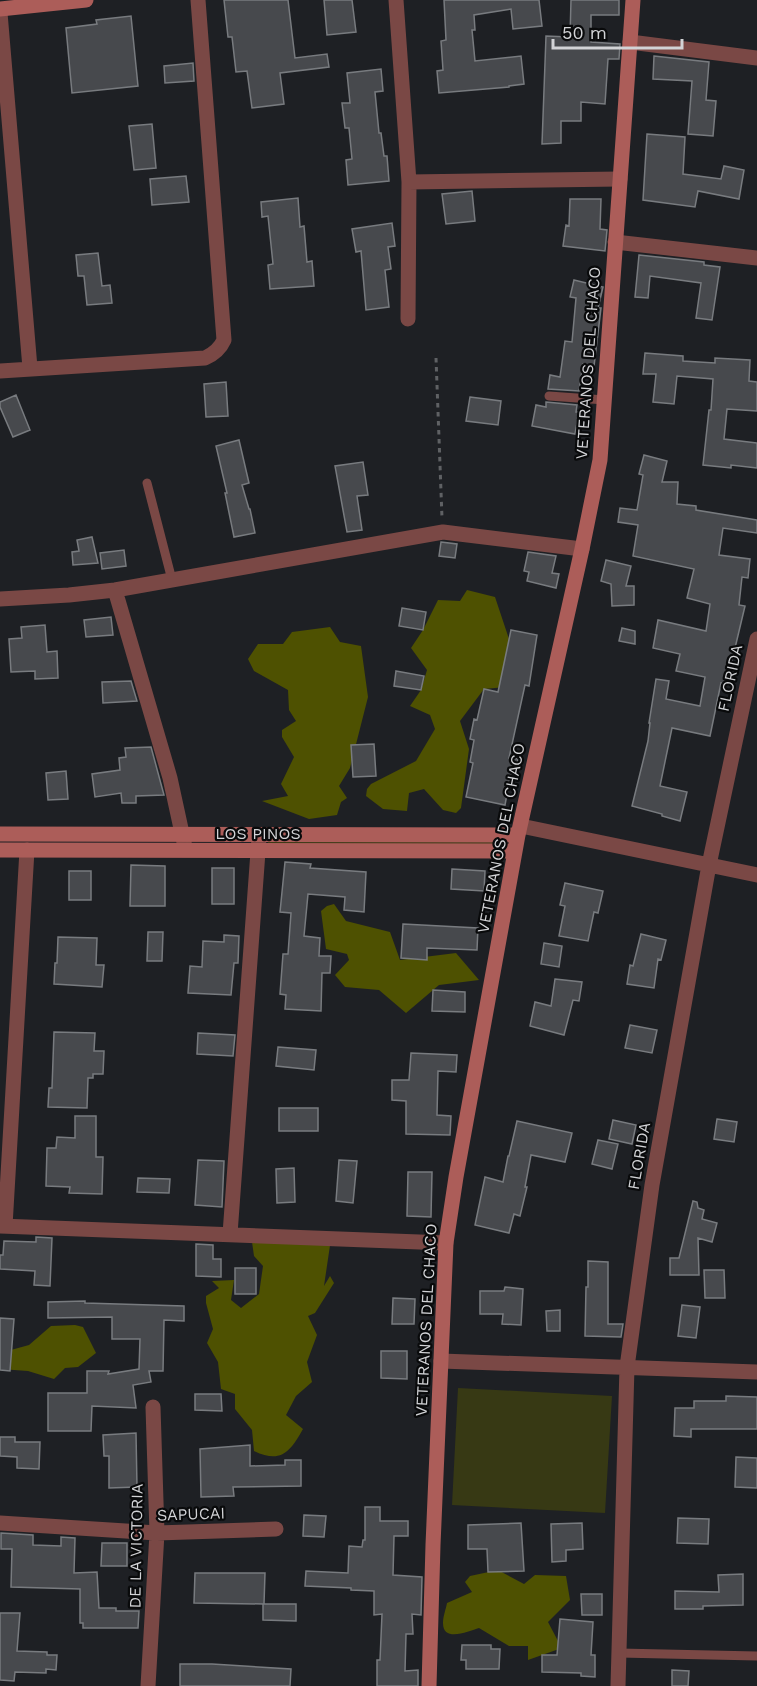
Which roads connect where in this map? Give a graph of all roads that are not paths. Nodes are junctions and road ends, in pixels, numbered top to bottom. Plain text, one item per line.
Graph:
1 (86, 0) edge
2 (198, 0) edge
3 (396, 0) edge
4 (633, 0) edge
5 (0, 11) edge
6 (630, 42) junction
7 (757, 58) edge
8 (620, 179) junction
9 (409, 182) junction
10 (615, 242) junction
11 (757, 258) edge
12 (408, 319) dead end
13 (30, 368) junction
14 (0, 371) edge
15 (549, 396) dead end
16 (605, 400) junction
17 (147, 483) dead end
18 (582, 549) junction
19 (172, 580) junction
20 (116, 590) junction
21 (0, 599) edge
22 (757, 639) edge
23 (519, 830) junction
24 (0, 834) edge
25 (182, 834) junction
26 (259, 835) junction
27 (0, 850) edge
28 (27, 850) junction
29 (186, 850) junction
30 (258, 851) junction
31 (515, 851) junction
32 (709, 865) junction
33 (757, 875) edge
34 (2, 1226) edge
35 (230, 1234) junction
36 (446, 1243) junction
37 (441, 1361) junction
38 (627, 1367) junction
39 (757, 1372) edge
40 (153, 1407) dead end
41 (0, 1523) edge
42 (276, 1529) dead end
43 (158, 1533) junction
44 (619, 1653) junction
45 (757, 1656) edge
46 (148, 1686) edge
47 (429, 1686) edge
48 (618, 1686) edge

1 - 5 street
2 - 13 street
3 - 9 street
4 - 6 street, VETERANOS DEL CHACO
5 - 13 street
6 - 7 street
6 - 8 street, VETERANOS DEL CHACO
8 - 9 street
8 - 10 street, VETERANOS DEL CHACO
9 - 12 street
10 - 11 street
10 - 16 street, VETERANOS DEL CHACO
13 - 14 street
15 - 16 lane
16 - 18 street, VETERANOS DEL CHACO
17 - 19 lane
18 - 19 street
18 - 23 street, VETERANOS DEL CHACO
19 - 20 street
20 - 21 street
20 - 25 street
22 - 32 street, FLORIDA
23 - 26 street
23 - 31 street, VETERANOS DEL CHACO
23 - 32 street
24 - 25 street
25 - 26 street
25 - 29 street
26 - 30 street
27 - 28 street, LOS PINOS
28 - 29 street, LOS PINOS
28 - 34 street
29 - 30 street, LOS PINOS
30 - 31 street, LOS PINOS
30 - 35 street
31 - 36 street, VETERANOS DEL CHACO
32 - 33 street
32 - 38 street, FLORIDA
34 - 35 street
35 - 36 street
36 - 37 street, VETERANOS DEL CHACO
37 - 38 street
37 - 47 street, VETERANOS DEL CHACO
38 - 39 street
38 - 44 street, FLORIDA
40 - 43 street, DE LA VICTORIA
41 - 43 street, SAPUCAI
42 - 43 street, SAPUCAI
43 - 46 street, DE LA VICTORIA
44 - 45 lane
44 - 48 street, FLORIDA

